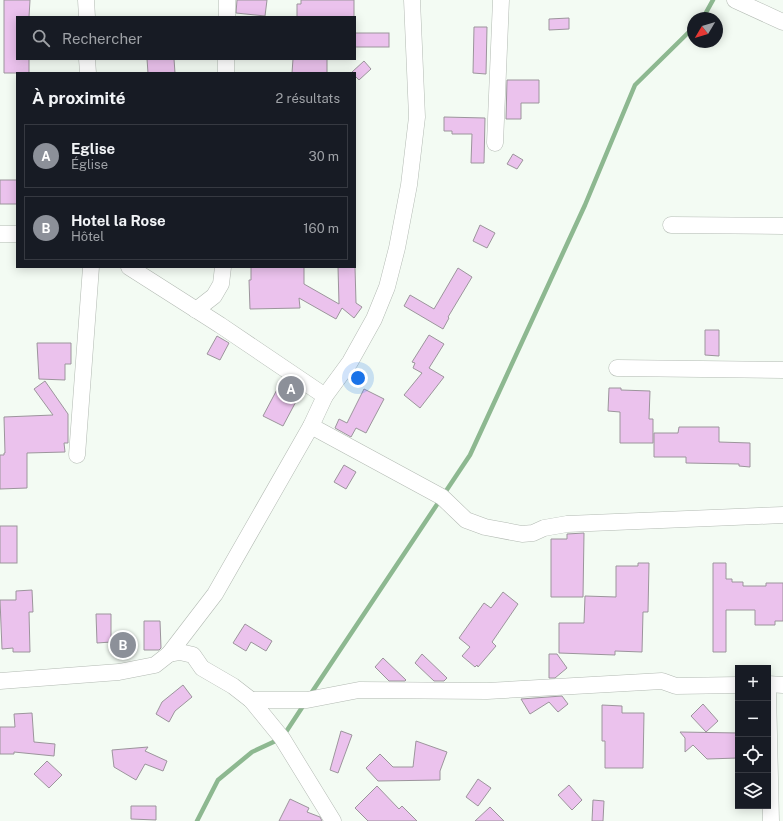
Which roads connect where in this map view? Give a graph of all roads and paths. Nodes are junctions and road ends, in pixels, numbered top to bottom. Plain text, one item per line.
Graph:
1 (86, 0) edge
2 (227, 0) edge
3 (412, 0) edge
4 (501, 0) edge
5 (735, 0) edge
6 (87, 16) edge
7 (227, 16) edge
8 (783, 22) edge
9 (87, 60) edge
10 (226, 60) edge
11 (88, 72) edge
12 (226, 72) edge
13 (495, 143) dead end
14 (671, 224) dead end
15 (783, 226) edge
16 (0, 234) edge
17 (16, 234) edge
18 (91, 268) edge
19 (131, 268) edge
20 (223, 268) edge
21 (196, 310) junction
22 (617, 368) dead end
23 (783, 370) edge
24 (325, 396) junction
25 (311, 426) junction
26 (77, 455) dead end
27 (783, 515) edge
28 (169, 654) junction
29 (0, 681) edge
30 (771, 684) edge
31 (735, 685) edge
32 (783, 685) edge
33 (251, 700) junction
34 (768, 701) edge
35 (333, 821) edge
36 (771, 821) edge

1 - 6 street
2 - 7 street
3 - 24 street
4 - 13 street
5 - 8 street
9 - 11 street
10 - 12 street
14 - 15 street
16 - 17 street
18 - 26 street
19 - 21 street
20 - 21 street
21 - 24 street
22 - 23 street
24 - 25 street
25 - 27 street
25 - 28 street
28 - 29 street
28 - 33 street
30 - 32 street
31 - 33 street
33 - 35 street
34 - 36 street

